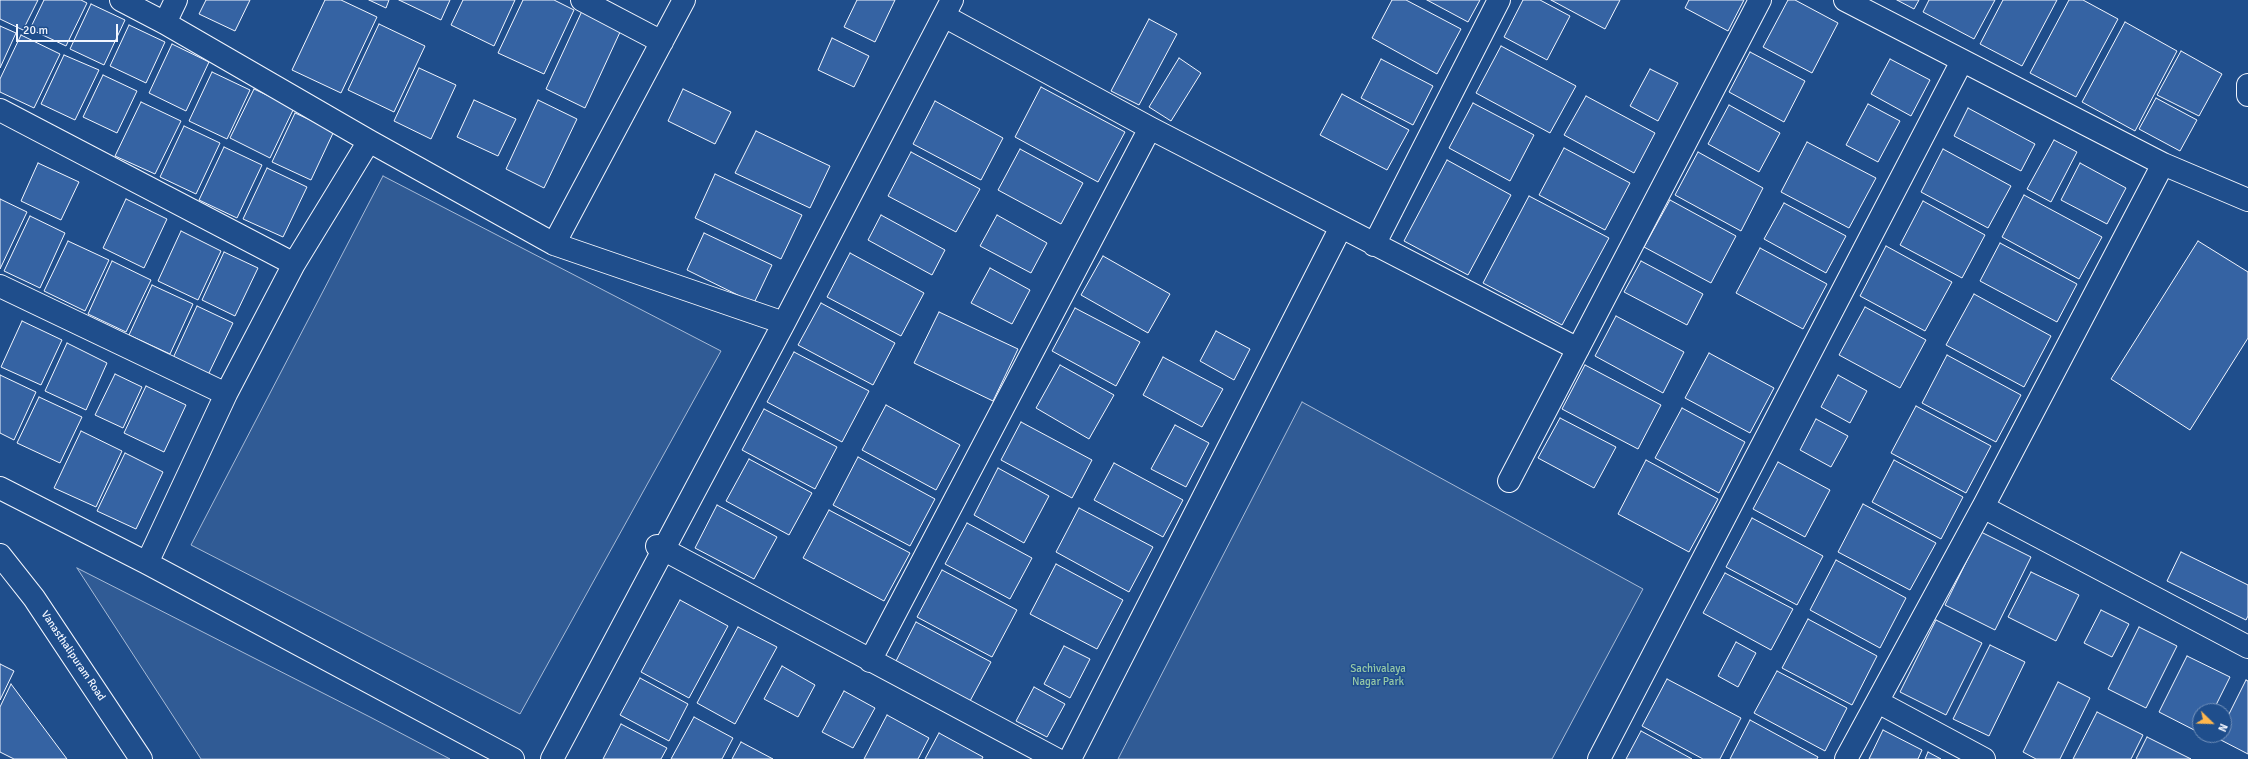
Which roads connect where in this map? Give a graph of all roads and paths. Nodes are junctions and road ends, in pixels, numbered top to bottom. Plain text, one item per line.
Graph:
1 (121, 0) edge
2 (176, 0) edge
3 (582, 0) edge
4 (684, 0) edge
5 (1499, 0) edge
6 (1760, 0) edge
7 (1844, 0) edge
8 (948, 8) edge
9 (165, 23) junction
10 (662, 42) junction
11 (1962, 61) junction
12 (2248, 85) edge
13 (2248, 95) edge
14 (0, 110) edge
15 (1150, 128) junction
16 (369, 141) junction
17 (2163, 164) junction
18 (2248, 200) edge
19 (1341, 227) junction
20 (554, 244) junction
21 (1374, 245) junction
22 (294, 264) junction
23 (0, 286) edge
24 (784, 323) junction
25 (1578, 350) junction
26 (226, 394) junction
27 (1509, 481) dead end
28 (0, 488) edge
29 (1983, 507) junction
30 (660, 548) junction
31 (0, 555) edge
32 (147, 563) junction
33 (2248, 648) edge
34 (870, 661) junction
35 (1878, 702) junction
36 (134, 755) edge
37 (512, 759) edge
38 (552, 759) edge
39 (1056, 759) edge
40 (1070, 759) edge
41 (1599, 759) edge
42 (1846, 759) edge
43 (1984, 759) edge

1 - 9 street
2 - 9 street
3 - 10 street
4 - 10 street
5 - 21 street
6 - 25 street
7 - 11 street
8 - 15 street
8 - 24 street
9 - 16 street
10 - 20 street
11 - 17 street
11 - 41 street
12 - 13 street
14 - 22 street
15 - 19 street
15 - 34 street
16 - 20 street
16 - 22 street
17 - 18 street
17 - 29 street
19 - 21 street
19 - 40 street
20 - 24 street
21 - 25 street
22 - 26 street
23 - 26 street
24 - 30 street
25 - 27 street
26 - 32 street
28 - 32 street
29 - 33 street
29 - 35 street
30 - 34 street
30 - 38 street
31 - 36 street, Vanasthalipuram Road
32 - 37 street
34 - 39 street
35 - 42 street
35 - 43 street

